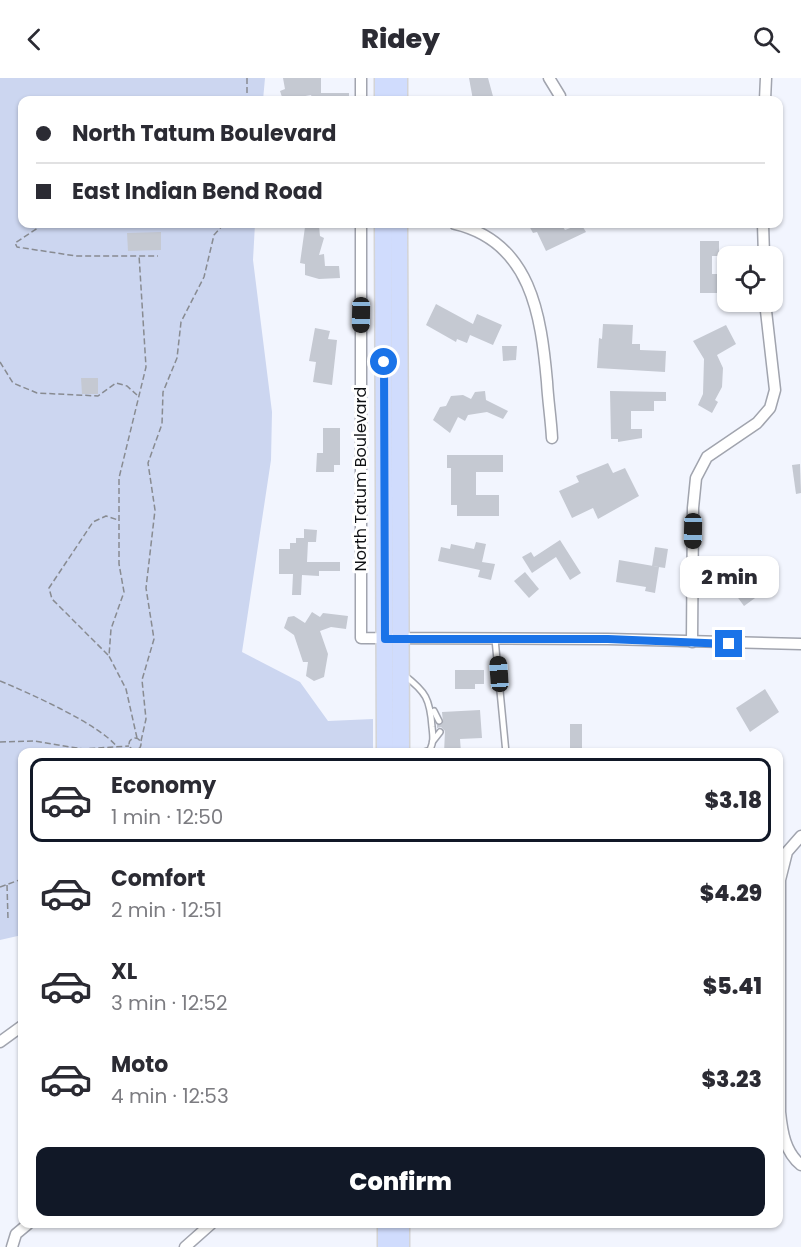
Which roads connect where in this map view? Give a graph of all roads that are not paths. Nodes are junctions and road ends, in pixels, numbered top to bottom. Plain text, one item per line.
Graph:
1 (361, 78) edge
2 (383, 78) edge
3 (399, 78) edge
4 (549, 78) edge
5 (766, 78) edge
6 (361, 96) edge
7 (383, 96) edge
8 (399, 96) edge
9 (560, 96) dead end
10 (765, 96) edge
11 (361, 228) edge
12 (383, 228) edge
13 (399, 228) edge
14 (465, 228) edge
15 (763, 228) edge
16 (764, 246) edge
17 (766, 312) edge
18 (552, 438) dead end
19 (392, 639) junction
20 (495, 639) junction
21 (692, 642) junction
22 (801, 644) edge
23 (400, 672) junction
24 (433, 709) junction
25 (439, 721) dead end
26 (440, 732) dead end
27 (434, 741) junction
28 (385, 748) edge
29 (400, 748) edge
30 (433, 748) edge
31 (506, 748) edge
32 (801, 836) edge
33 (783, 868) edge
34 (18, 1029) edge
35 (0, 1042) edge
36 (783, 1136) edge
37 (801, 1165) edge
38 (23, 1228) edge
39 (206, 1228) edge
40 (386, 1228) edge
41 (401, 1228) edge
42 (12, 1247) edge
43 (185, 1247) edge
44 (386, 1247) edge
45 (401, 1247) edge

1 - 6 street
2 - 7 main road
3 - 8 main road
4 - 9 street
5 - 10 street
11 - 19 street, North Tatum Boulevard
12 - 19 main road, North Tatum Boulevard
13 - 19 main road, North Tatum Boulevard
14 - 18 street
15 - 16 street
17 - 21 street
19 - 20 street
19 - 23 main road, North Tatum Boulevard
19 - 28 main road, North Tatum Boulevard
20 - 21 street
20 - 31 lane
21 - 22 street
23 - 24 lane
23 - 29 main road, North Tatum Boulevard
24 - 25 lane
24 - 27 lane
26 - 27 lane
27 - 30 lane
32 - 33 street
34 - 35 street
36 - 37 street
38 - 42 street
39 - 43 street
40 - 44 main road
41 - 45 main road

